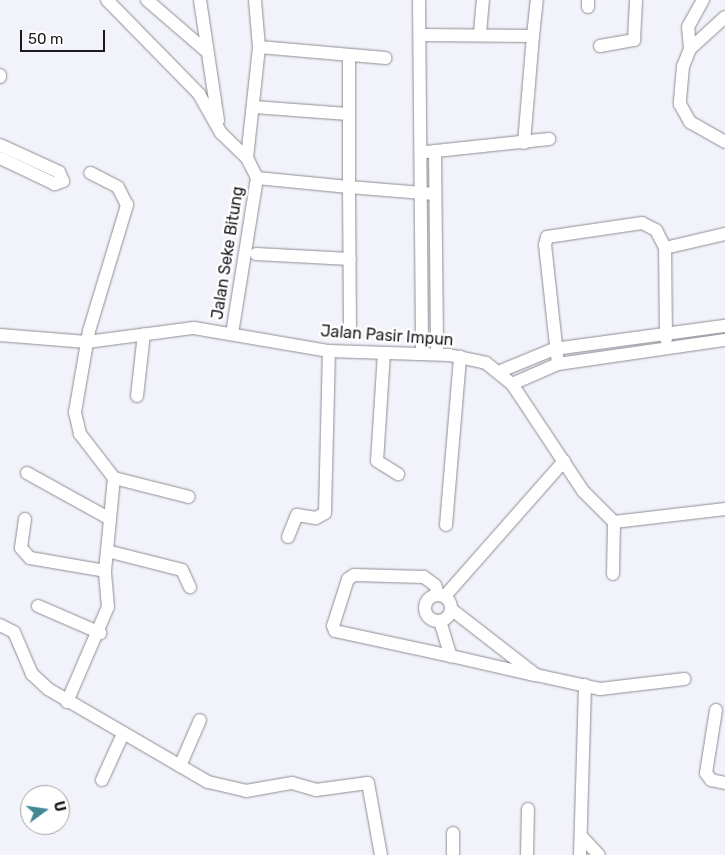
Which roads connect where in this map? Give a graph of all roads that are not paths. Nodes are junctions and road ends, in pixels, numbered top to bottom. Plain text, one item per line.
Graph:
1 (107, 0) edge
2 (147, 0) edge
3 (200, 0) edge
4 (255, 0) edge
5 (419, 0) edge
6 (483, 0) edge
7 (537, 0) edge
8 (636, 0) edge
9 (703, 0) edge
10 (725, 18) edge
11 (480, 33) junction
12 (420, 35) junction
13 (533, 36) junction
14 (600, 46) dead end
15 (258, 47) junction
16 (690, 49) junction
17 (205, 50) junction
18 (349, 58) junction
19 (386, 58) dead end
20 (254, 107) junction
21 (348, 114) junction
22 (221, 134) junction
23 (549, 139) dead end
24 (725, 142) edge
25 (524, 143) junction
26 (0, 144) edge
27 (429, 152) junction
28 (0, 158) edge
29 (247, 158) junction
30 (90, 173) dead end
31 (257, 178) junction
32 (349, 187) junction
33 (422, 194) junction
34 (435, 194) junction
35 (725, 234) edge
36 (665, 248) junction
37 (256, 254) dead end
38 (350, 259) junction
39 (422, 310) junction
40 (436, 310) junction
41 (725, 326) edge
42 (350, 330) dead end
43 (666, 331) junction
44 (144, 334) junction
45 (232, 334) junction
46 (0, 335) edge
47 (725, 340) edge
48 (88, 342) junction
49 (667, 345) junction
50 (554, 349) junction
51 (329, 351) junction
52 (384, 353) junction
53 (422, 353) junction
54 (437, 354) junction
55 (460, 357) junction
56 (558, 364) junction
57 (498, 372) junction
58 (512, 384) junction
59 (137, 396) dead end
60 (564, 461) junction
61 (27, 473) dead end
62 (398, 474) dead end
63 (114, 478) junction
64 (189, 497) dead end
65 (725, 509) edge
66 (110, 518) junction
67 (25, 519) dead end
68 (614, 522) junction
69 (446, 525) dead end
70 (288, 537) dead end
71 (107, 551) junction
72 (105, 571) junction
73 (613, 574) dead end
74 (190, 587) dead end
75 (441, 595) junction
76 (38, 606) dead end
77 (451, 609) junction
78 (440, 621) junction
79 (0, 624) edge
80 (100, 633) junction
81 (451, 656) junction
82 (536, 675) junction
83 (684, 679) dead end
84 (585, 685) junction
85 (67, 702) junction
86 (716, 710) dead end
87 (200, 720) dead end
88 (123, 734) junction
89 (180, 766) junction
90 (102, 780) dead end
91 (725, 783) edge
92 (528, 810) dead end
93 (453, 833) dead end
94 (583, 838) junction
95 (381, 855) edge
96 (453, 855) edge
97 (527, 855) edge
98 (580, 855) edge
99 (599, 855) edge

1 - 22 street
2 - 17 street
3 - 17 street
4 - 15 street
5 - 12 street
6 - 11 street
7 - 13 street
8 - 14 street
9 - 16 street
10 - 16 street
11 - 12 street
11 - 13 street
12 - 27 street
13 - 25 street
15 - 18 street
15 - 20 street
16 - 24 street
17 - 22 street
18 - 19 street
18 - 21 street
20 - 21 street
20 - 29 street
21 - 32 street
22 - 29 street
23 - 25 street
25 - 27 street
26 - 28 street
27 - 33 street
27 - 34 street
29 - 31 street
30 - 48 street
31 - 32 street
31 - 45 street, Jalan Seke Bitung
32 - 33 street
32 - 38 street
33 - 34 street
33 - 39 street
34 - 40 street
35 - 36 street
36 - 43 street
36 - 50 street
37 - 38 street
38 - 42 street
39 - 40 street
39 - 53 street
40 - 54 street
41 - 43 street
43 - 49 street
43 - 50 street
44 - 45 street, Jalan Pasir Impun
44 - 48 street, Jalan Pasir Impun
44 - 59 street
45 - 51 street, Jalan Pasir Impun
46 - 48 street, Jalan Pasir Impun
47 - 49 street
48 - 63 street
49 - 56 street
50 - 56 street
50 - 57 street
51 - 52 street, Jalan Pasir Impun
51 - 70 street
52 - 53 street, Jalan Pasir Impun
52 - 62 street
53 - 54 street, Jalan Pasir Impun
54 - 55 street, Jalan Pasir Impun
55 - 57 street, Jalan Pasir Impun
55 - 69 street
56 - 58 street
57 - 58 street, Jalan Pasir Impun
58 - 60 street, Jalan Pasir Impun
60 - 68 street, Jalan Pasir Impun
60 - 75 street
61 - 66 street
63 - 64 street
63 - 66 street
65 - 68 street
66 - 71 street
67 - 72 street
68 - 73 street
71 - 72 street
71 - 74 street
72 - 80 street
75 - 77 street
75 - 78 street
75 - 81 street
76 - 80 street
77 - 78 street
77 - 82 street
78 - 81 street
79 - 85 street
80 - 85 street
81 - 82 street
82 - 84 street
83 - 84 street
84 - 94 street
85 - 88 street
86 - 91 street
87 - 89 street
88 - 89 street
88 - 90 street
89 - 95 street
92 - 97 street
93 - 96 street
94 - 98 street
94 - 99 street

